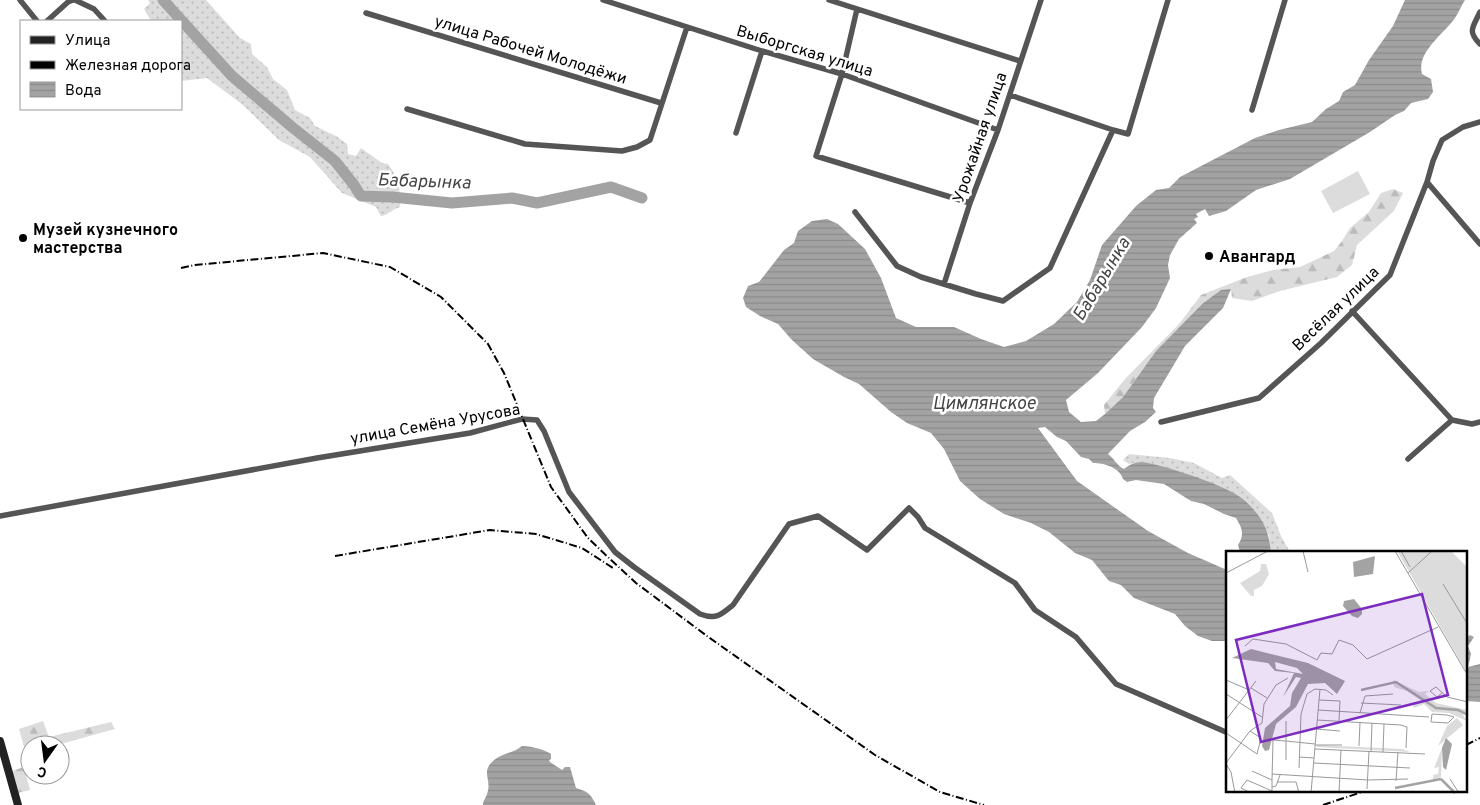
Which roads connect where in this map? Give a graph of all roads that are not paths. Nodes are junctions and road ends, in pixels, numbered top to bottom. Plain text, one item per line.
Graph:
1 (20, 0) edge
2 (74, 0) edge
3 (603, 0) edge
4 (829, 0) edge
5 (1041, 0) edge
6 (1168, 0) edge
7 (1285, 0) edge
8 (857, 8) junction
9 (1480, 12) edge
10 (366, 13) dead end
11 (36, 20) edge
12 (49, 20) edge
13 (104, 20) edge
14 (687, 27) junction
15 (1480, 44) edge
16 (762, 51) junction
17 (1020, 61) junction
18 (842, 74) junction
19 (1010, 94) junction
20 (661, 102) junction
21 (407, 109) dead end
22 (1252, 110) dead end
23 (1480, 122) edge
24 (998, 130) junction
25 (1113, 130) junction
26 (736, 133) dead end
27 (1427, 182) junction
28 (970, 203) junction
29 (855, 212) dead end
30 (1480, 244) edge
31 (944, 284) junction
32 (1352, 311) junction
33 (1452, 420) junction
34 (1161, 422) dead end
35 (1480, 422) edge
36 (1408, 460) dead end
37 (0, 516) edge
38 (1226, 732) edge
39 (0, 741) edge
40 (18, 805) edge

1 - 11 street
2 - 12 street
2 - 13 street
3 - 14 street, Выборгская улица
4 - 8 street
5 - 17 street, Урожайная улица
6 - 25 street
7 - 22 street
8 - 17 street
8 - 18 street
9 - 15 street
10 - 20 street, улица Рабочей Молодёжи
14 - 16 street, Выборгская улица
14 - 20 street
16 - 18 street, Выборгская улица
16 - 26 street
17 - 19 street, Урожайная улица
18 - 24 street, Выборгская улица
18 - 28 street
19 - 24 street, Урожайная улица
19 - 25 street
20 - 21 street
23 - 27 street, Весёлая улица
24 - 28 street, Урожайная улица
25 - 31 street
27 - 30 street
27 - 32 street, Весёлая улица
28 - 31 street, Урожайная улица
29 - 31 street
32 - 33 street
32 - 34 street, Весёлая улица
33 - 35 street
33 - 36 street
37 - 38 street, улица Семёна Урусова
39 - 40 street

